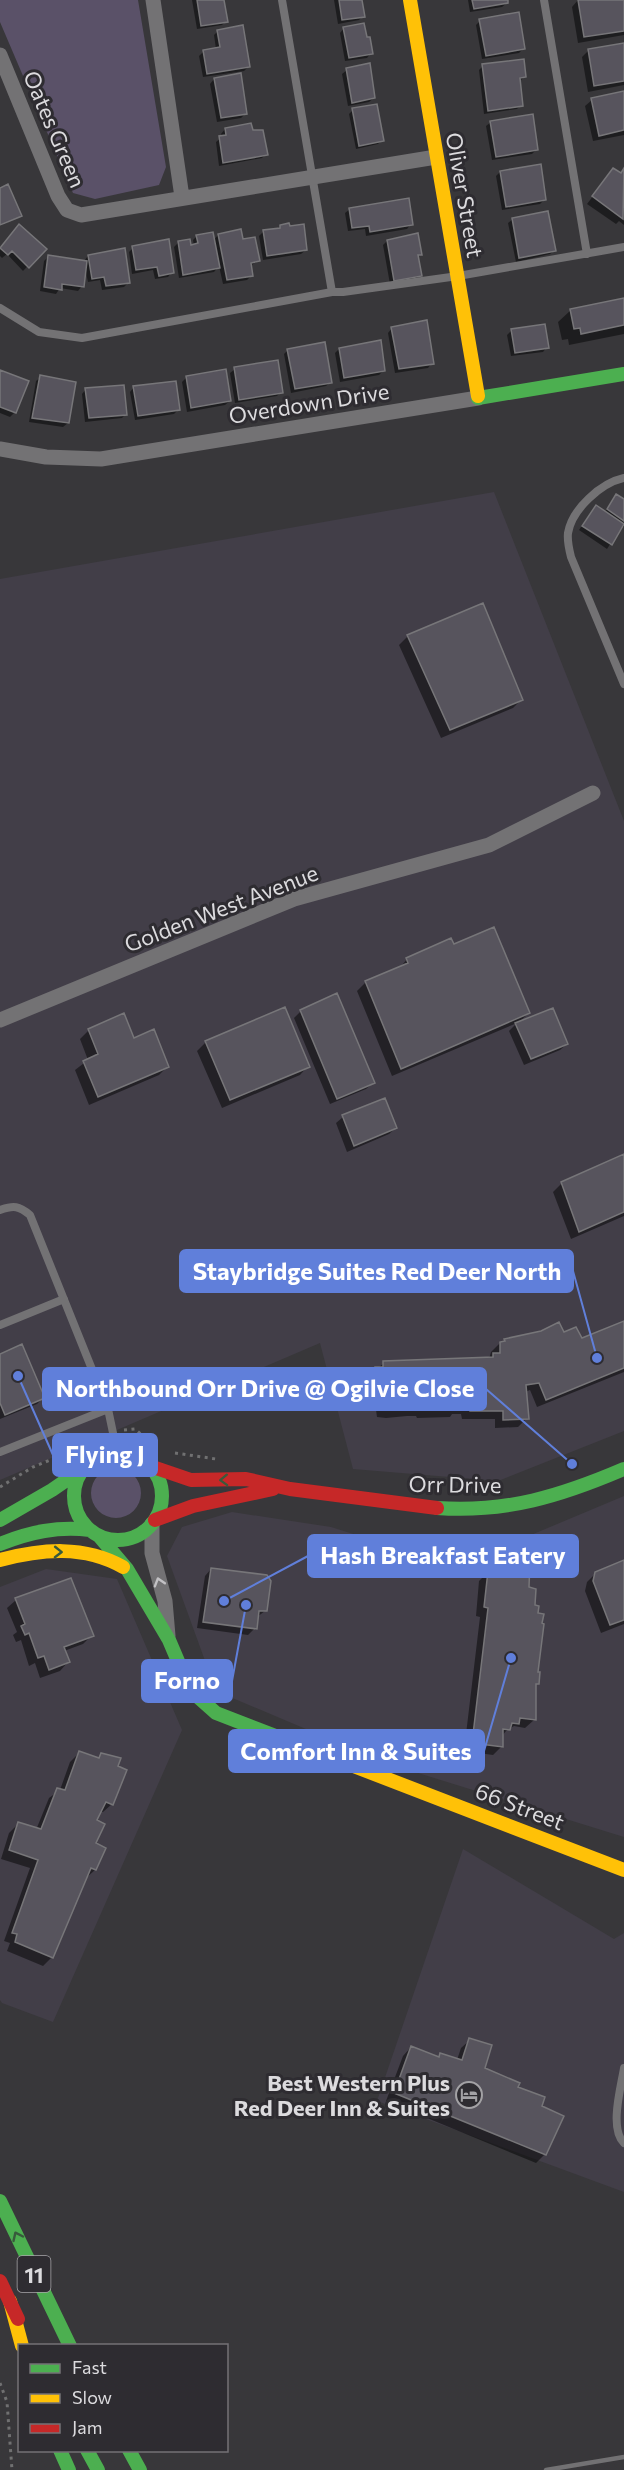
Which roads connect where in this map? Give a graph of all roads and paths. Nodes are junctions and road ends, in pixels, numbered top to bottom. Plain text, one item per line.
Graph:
1 (153, 0) edge
2 (282, 0) edge
3 (410, 0) edge
4 (544, 0) edge
5 (0, 55) edge
6 (436, 157) junction
7 (312, 176) junction
8 (182, 197) junction
9 (624, 247) edge
10 (586, 254) junction
11 (458, 276) junction
12 (332, 292) junction
13 (0, 308) edge
14 (624, 374) edge
15 (478, 398) junction
16 (0, 449) edge
17 (624, 478) edge
18 (624, 684) edge
19 (593, 793) dead end
20 (0, 1020) edge
21 (0, 1210) edge
22 (64, 1299) junction
23 (0, 1325) edge
24 (108, 1409) junction
25 (132, 1428) dead end
26 (78, 1448) dead end
27 (159, 1449) dead end
28 (0, 1452) edge
29 (117, 1452) junction
30 (171, 1453) dead end
31 (217, 1459) dead end
32 (150, 1466) junction
33 (85, 1467) junction
34 (624, 1469) edge
35 (0, 1487) edge
36 (281, 1487) junction
37 (0, 1520) edge
38 (154, 1522) junction
39 (94, 1533) junction
40 (0, 1544) edge
41 (0, 1560) edge
42 (129, 1570) junction
43 (168, 1639) junction
44 (624, 1870) edge
45 (624, 2068) edge
46 (622, 2087) edge
47 (624, 2143) edge
48 (0, 2201) edge
49 (0, 2281) edge
50 (10, 2301) junction
51 (21, 2344) edge
52 (30, 2344) edge
53 (69, 2344) edge
54 (0, 2383) edge
55 (60, 2452) edge
56 (88, 2452) edge
57 (130, 2452) edge
58 (12, 2470) edge
59 (69, 2470) edge
60 (98, 2470) edge
61 (140, 2470) edge

1 - 8 street
2 - 7 lane
3 - 6 main road, Oliver Street
4 - 10 lane
5 - 8 street, Oates Green
6 - 7 street, Oates Green
6 - 11 main road, Oliver Street
7 - 8 street, Oates Green
7 - 12 lane
9 - 10 lane
10 - 11 lane
11 - 12 lane
11 - 15 main road, Oliver Street
12 - 13 lane
14 - 15 main road, Overdown Drive
15 - 16 street, Overdown Drive
17 - 18 lane
19 - 20 street, Golden West Avenue
21 - 22 lane
22 - 23 lane
22 - 24 lane
24 - 28 lane
24 - 29 lane
25 - 27 path
26 - 35 path
29 - 32 main road
29 - 33 main road
30 - 31 path
36 -> 32 main road, Orr Drive
32 - 38 main road
33 - 37 main road
33 - 39 main road
34 - 36 main road, Orr Drive
36 - 38 main road, Orr Drive
38 - 39 main road
43 -> 38 street, 66 Street
39 - 40 main road
39 - 42 main road, 66 Street
41 -> 42 main road
42 - 43 main road, 66 Street
43 - 44 main road, 66 Street
45 - 46 lane
46 - 47 lane
53 -> 48 main road, 11
49 - 50 main road, 11
50 - 51 main road
50 - 52 main road, 11
54 - 58 path
55 - 59 main road
56 - 60 main road
57 - 61 main road

